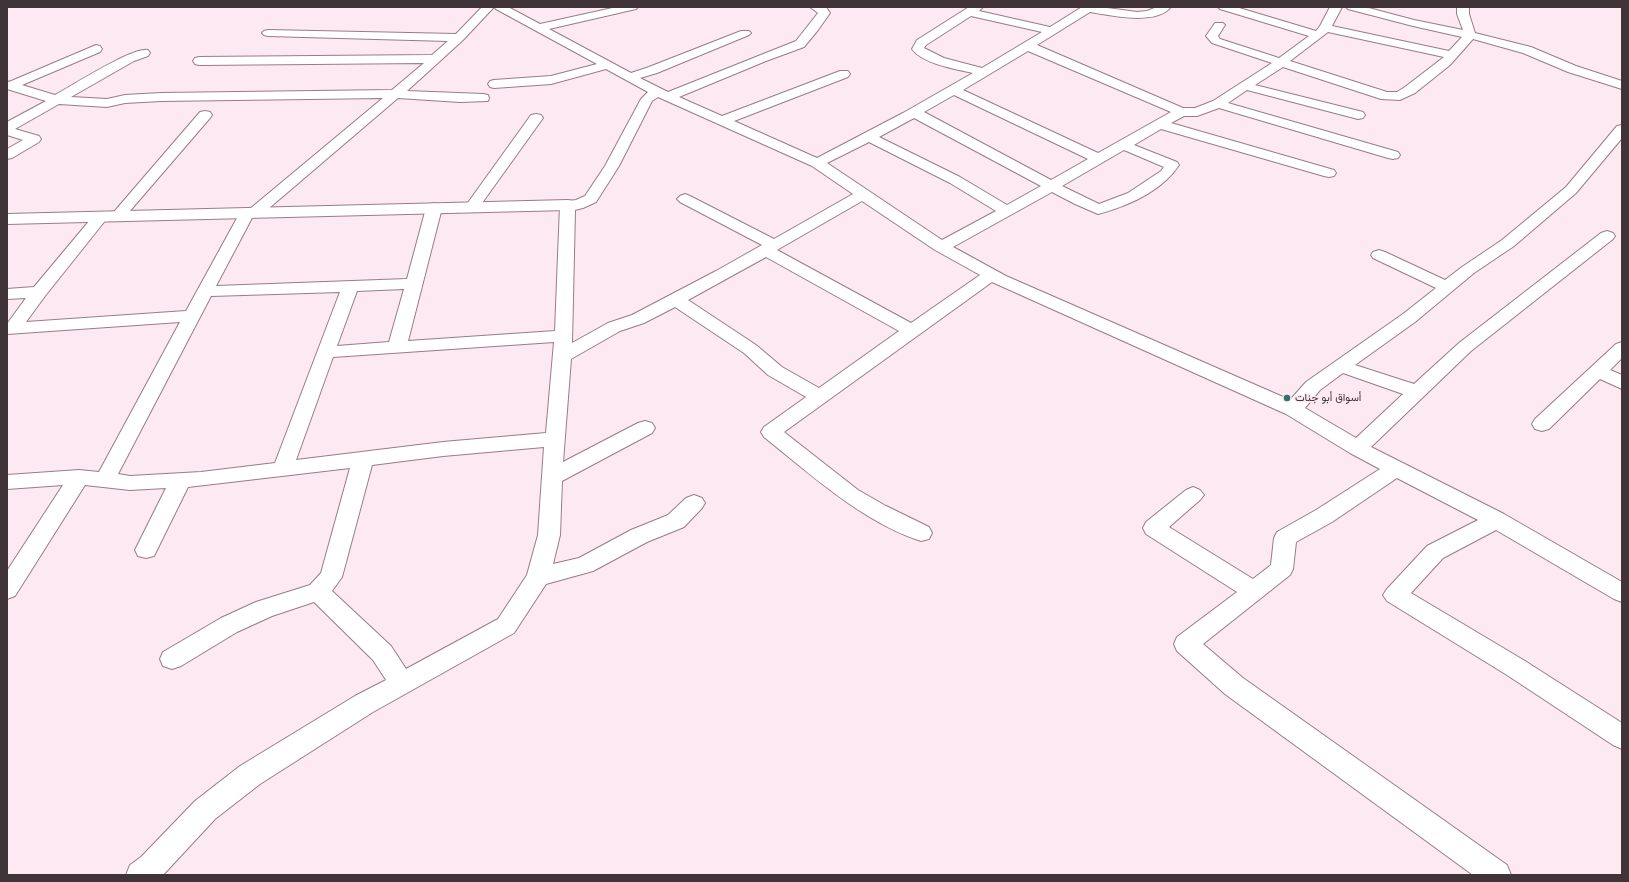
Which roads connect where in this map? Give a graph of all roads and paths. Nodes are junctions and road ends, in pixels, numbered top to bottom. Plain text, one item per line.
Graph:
1 (488, 7) edge
2 (500, 7) edge
3 (587, 7) edge
4 (632, 7) edge
5 (816, 7) edge
6 (1088, 7) edge
7 (1165, 7) edge
8 (1224, 7) edge
9 (1336, 7) edge
10 (1352, 7) edge
11 (1463, 7) edge
12 (973, 10) edge
13 (601, 14) junction
14 (1219, 25) dead end
15 (539, 28) junction
16 (1051, 31) junction
17 (1322, 31) junction
18 (268, 33) dead end
19 (745, 33) dead end
20 (1470, 35) junction
21 (459, 38) junction
22 (1028, 46) junction
23 (96, 49) dead end
24 (144, 53) dead end
25 (1452, 55) junction
26 (434, 59) junction
27 (199, 61) dead end
28 (1280, 63) junction
29 (608, 65) junction
30 (47, 69) junction
31 (983, 72) junction
32 (844, 74) dead end
33 (630, 77) junction
34 (95, 80) junction
35 (494, 84) dead end
36 (8, 85) edge
37 (1622, 85) edge
38 (1245, 86) junction
39 (953, 90) junction
40 (394, 94) junction
41 (663, 94) junction
42 (483, 98) dead end
43 (58, 100) junction
44 (1218, 104) junction
45 (914, 112) junction
46 (1181, 112) junction
47 (1358, 114) dead end
48 (205, 115) dead end
49 (536, 118) dead end
50 (724, 120) junction
51 (1159, 124) junction
52 (1622, 129) edge
53 (7, 130) edge
54 (869, 137) junction
55 (1123, 145) junction
56 (7, 155) edge
57 (1393, 155) dead end
58 (1099, 159) junction
59 (817, 163) junction
60 (1329, 173) dead end
61 (1053, 186) junction
62 (863, 194) junction
63 (685, 199) dead end
64 (568, 205) junction
65 (472, 207) junction
66 (434, 208) junction
67 (1007, 211) junction
68 (252, 212) junction
69 (118, 216) junction
70 (100, 217) junction
71 (7, 219) edge
72 (1607, 236) dead end
73 (770, 247) junction
74 (941, 247) junction
75 (1379, 255) dead end
76 (991, 275) junction
77 (414, 284) junction
78 (350, 287) junction
79 (1447, 287) junction
80 (205, 291) junction
81 (39, 292) junction
82 (7, 294) edge
83 (675, 299) junction
84 (192, 316) junction
85 (10, 328) edge
86 (910, 330) junction
87 (397, 347) junction
88 (562, 347) junction
89 (1622, 348) edge
90 (326, 352) junction
91 (1340, 366) junction
92 (1598, 371) junction
93 (1622, 383) edge
94 (1417, 392) junction
95 (820, 397) junction
96 (1294, 409) junction
97 (1542, 424) dead end
98 (645, 428) dead end
99 (555, 439) junction
100 (1357, 448) junction
101 (363, 458) junction
102 (283, 468) junction
103 (1396, 468) junction
104 (553, 476) junction
105 (79, 478) junction
106 (105, 480) junction
107 (180, 480) junction
108 (7, 482) edge
109 (1193, 495) dead end
110 (694, 503) dead end
111 (1496, 520) junction
112 (922, 533) dead end
113 (146, 550) dead end
114 (538, 577) junction
115 (7, 590) edge
116 (318, 591) junction
117 (1254, 591) junction
118 (1622, 593) edge
119 (172, 659) dead end
120 (402, 684) junction
121 (1622, 737) edge
122 (140, 875) edge
123 (1497, 875) edge

1 - 21 street
2 - 15 street
3 - 13 street
4 - 13 street
5 - 41 street
6 - 7 street
6 - 16 street
8 - 17 street
9 - 17 street
10 - 20 street
11 - 20 street
12 - 16 street
12 - 31 street
13 - 15 street
14 - 28 street
15 - 29 street
16 - 22 street
17 - 25 street
17 - 28 street
18 - 21 street
19 - 33 street
20 - 25 street
20 - 37 street
21 - 26 street
22 - 31 street
22 - 46 street
23 - 30 street
24 - 34 street
25 - 28 street
26 - 27 street
26 - 40 street
28 - 38 street
29 - 33 street
29 - 35 street
30 - 34 street
30 - 36 street
31 - 39 street
32 - 50 street
33 - 41 street
34 - 43 street
36 - 43 street
38 - 44 street
38 - 47 street
39 - 45 street
39 - 58 street
40 - 42 street
40 - 43 street
40 - 68 street
41 - 50 street
41 - 64 street
43 - 53 street
44 - 46 street
44 - 57 street
45 - 54 street
45 - 61 street
46 - 51 street
48 - 69 street
49 - 65 street
50 - 59 street
51 - 55 street
51 - 60 street
52 - 79 street
53 - 56 street
54 - 59 street
54 - 67 street
55 - 58 street
55 - 61 street
58 - 61 street
59 - 62 street
61 - 67 street
62 - 73 street
62 - 74 street
63 - 73 street
64 - 65 street
64 - 88 street
65 - 66 street
66 - 68 street
66 - 77 street
67 - 74 street
68 - 69 street
68 - 80 street
69 - 70 street
70 - 71 street
70 - 81 street
72 - 94 street
73 - 83 street
73 - 86 street
74 - 76 street
75 - 79 street
76 - 86 street
76 - 96 street
77 - 78 street
77 - 87 street
78 - 80 street
78 - 90 street
79 - 91 street
80 - 84 street
81 - 82 street
81 - 85 street
83 - 88 street
83 - 95 street
84 - 85 street
84 - 106 street
86 - 95 street
87 - 88 street
87 - 90 street
88 - 99 street
89 - 92 street
90 - 102 street
91 - 94 street
91 - 96 street
92 - 93 street
92 - 97 street
94 - 100 street
95 - 112 street
96 - 100 street
98 - 104 street
99 - 101 street
99 - 104 street
100 - 103 street
101 - 102 street
101 - 116 street
102 - 107 street
103 - 111 street
103 - 117 street
104 - 114 street
105 - 106 street
105 - 108 street
105 - 115 street
106 - 107 street
107 - 113 street
109 - 117 street
110 - 114 street
111 - 118 street
111 - 121 street
114 - 120 street
116 - 119 street
116 - 120 street
117 - 123 street
120 - 122 street

